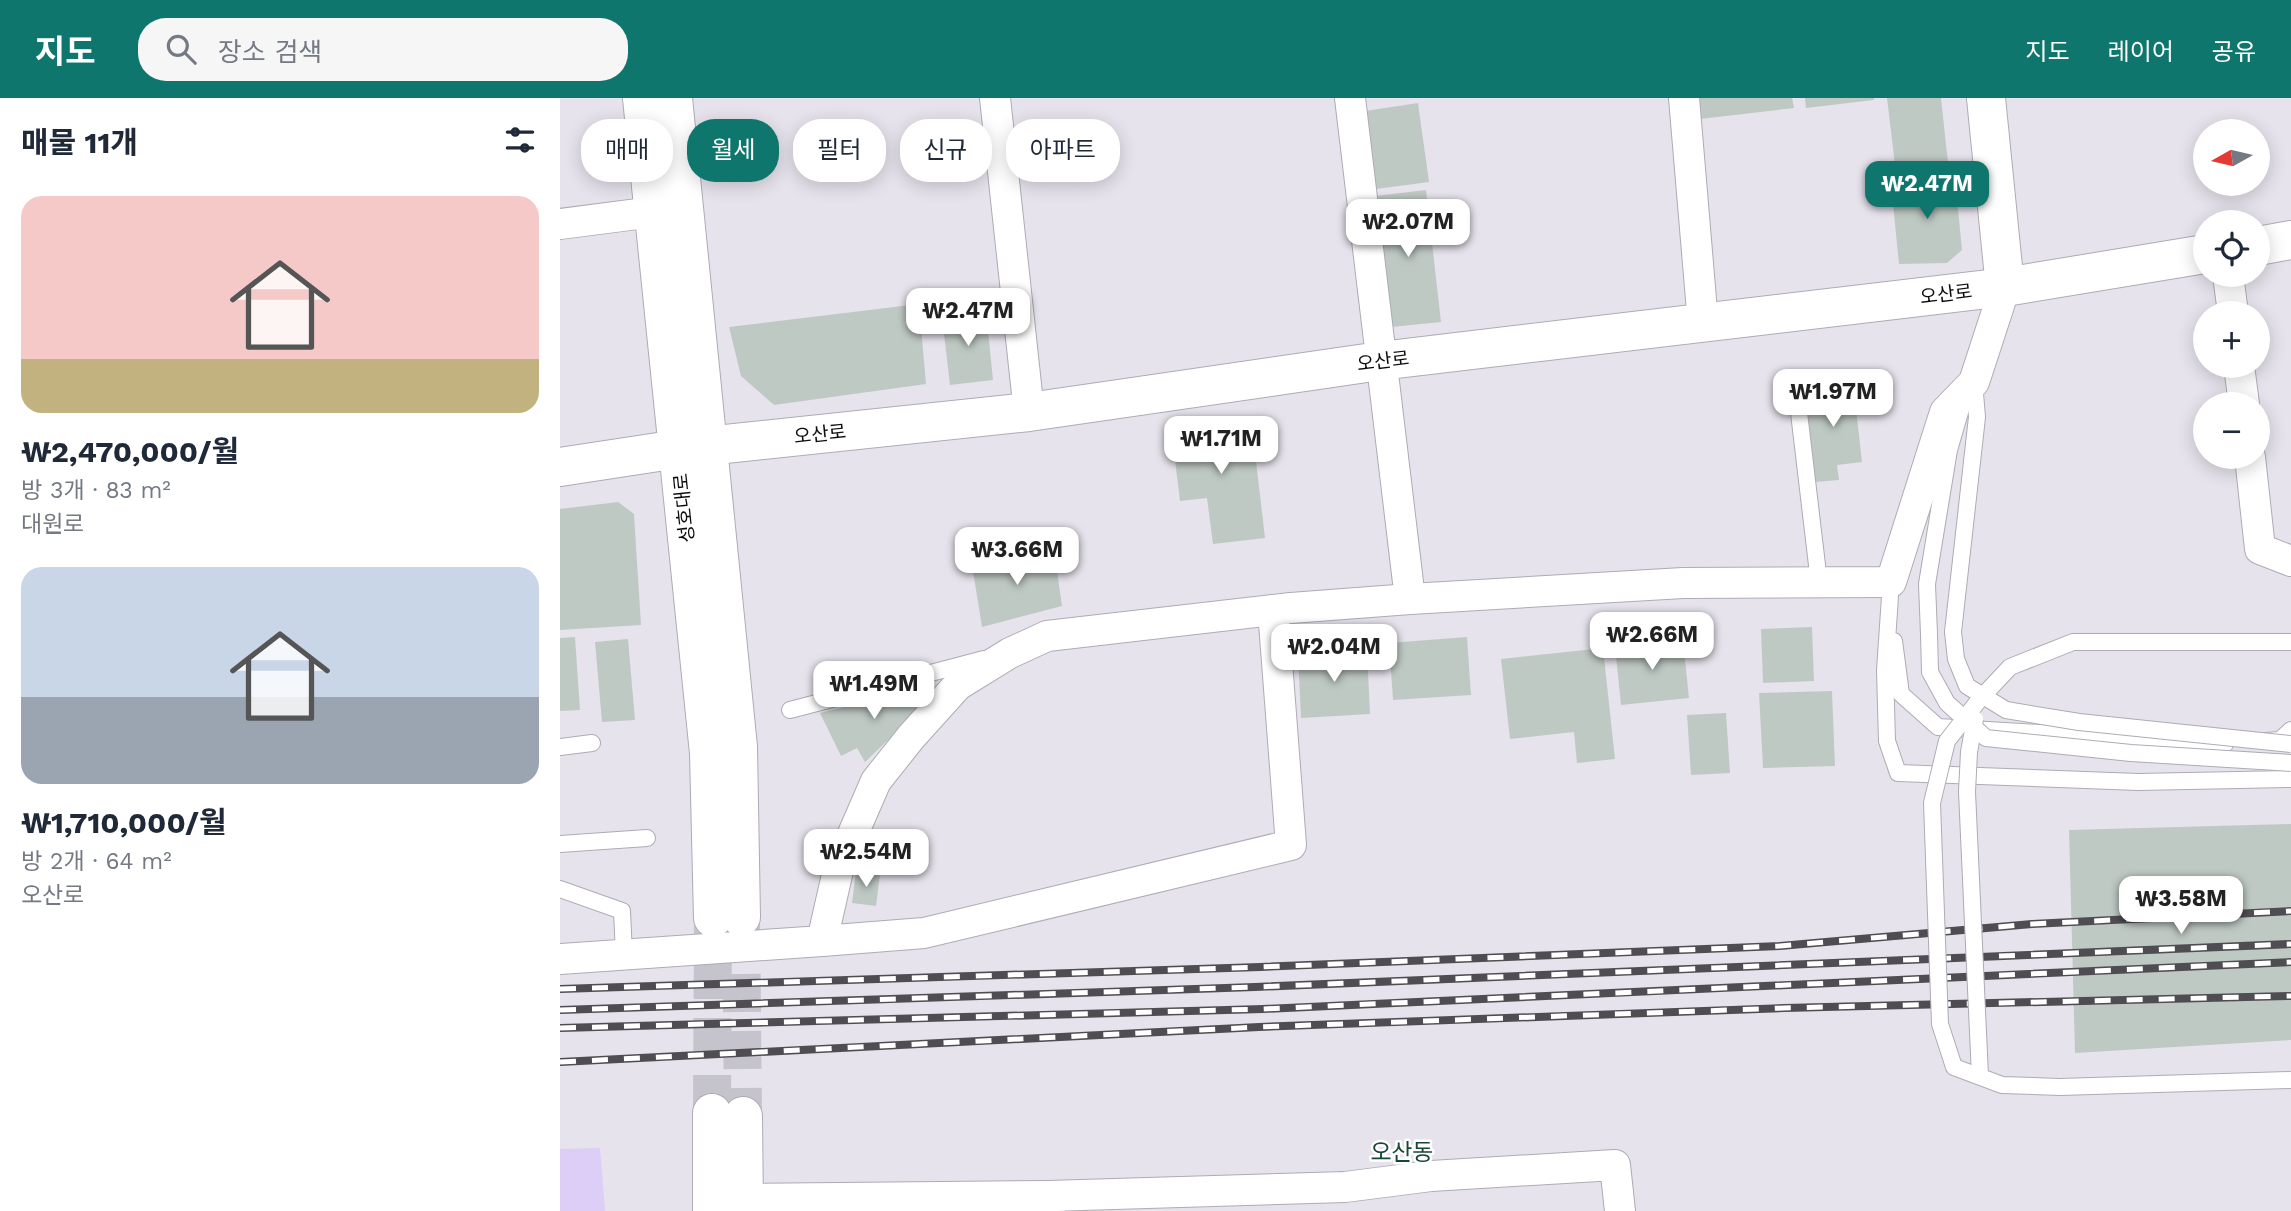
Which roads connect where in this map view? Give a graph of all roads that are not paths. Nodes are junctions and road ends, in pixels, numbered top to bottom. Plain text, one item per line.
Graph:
1 (642, 98) edge
2 (673, 98) edge
3 (995, 98) edge
4 (1350, 98) edge
5 (1684, 98) edge
6 (1986, 98) edge
7 (653, 212) junction
8 (560, 224) edge
9 (2291, 240) edge
10 (2270, 244) edge
11 (2193, 256) edge
12 (2005, 287) junction
13 (1703, 323) junction
14 (1380, 361) junction
15 (1795, 379) dead end
16 (1970, 386) junction
17 (1029, 412) junction
18 (693, 448) junction
19 (560, 467) edge
20 (2251, 469) edge
21 (2291, 561) edge
22 (1819, 582) junction
23 (1890, 593) junction
24 (1409, 599) junction
25 (1273, 610) junction
26 (2291, 642) edge
27 (1010, 653) junction
28 (1979, 701) junction
29 (790, 710) dead end
30 (2291, 730) edge
31 (592, 743) dead end
32 (2291, 744) edge
33 (560, 747) edge
34 (2291, 763) edge
35 (2291, 779) edge
36 (648, 838) dead end
37 (560, 844) edge
38 (560, 889) edge
39 (727, 918) tunnel mouth
40 (822, 941) junction
41 (624, 955) junction
42 (560, 959) edge
43 (1980, 1076) junction
44 (2291, 1080) edge
45 (727, 1114) tunnel mouth
46 (1347, 1199) edge
47 (1049, 1204) edge
48 (733, 1207) edge
49 (1620, 1211) edge

1 - 7 street, 성호대로
2 - 18 street, 성호대로
3 - 17 street
4 - 14 street
5 - 13 street
6 - 12 street
7 - 8 street
7 - 18 street, 성호대로
9 - 10 street
11 - 12 street, 오산로
12 - 13 street, 오산로
12 - 16 street
13 - 14 street, 오산로
14 - 17 street, 오산로
14 - 24 street
15 - 22 lane
16 - 23 street
16 - 32 lane, bridge
16 - 34 lane, bridge
17 - 18 street, 오산로
18 - 19 street, 오산로
18 - 39 street, 성호대로
20 - 21 street
22 - 23 street
22 - 24 street
23 - 30 lane
23 - 35 lane
24 - 25 street
25 - 27 street
25 - 40 street
26 - 28 lane, bridge
27 - 29 lane
27 - 40 street
28 - 43 lane, bridge
28 - 43 lane, bridge
31 - 33 lane
36 - 37 lane
38 - 41 lane
40 - 41 street
41 - 42 street
43 - 44 lane, bridge
45 - 48 street
46 - 47 street
46 - 49 street
47 - 48 street

